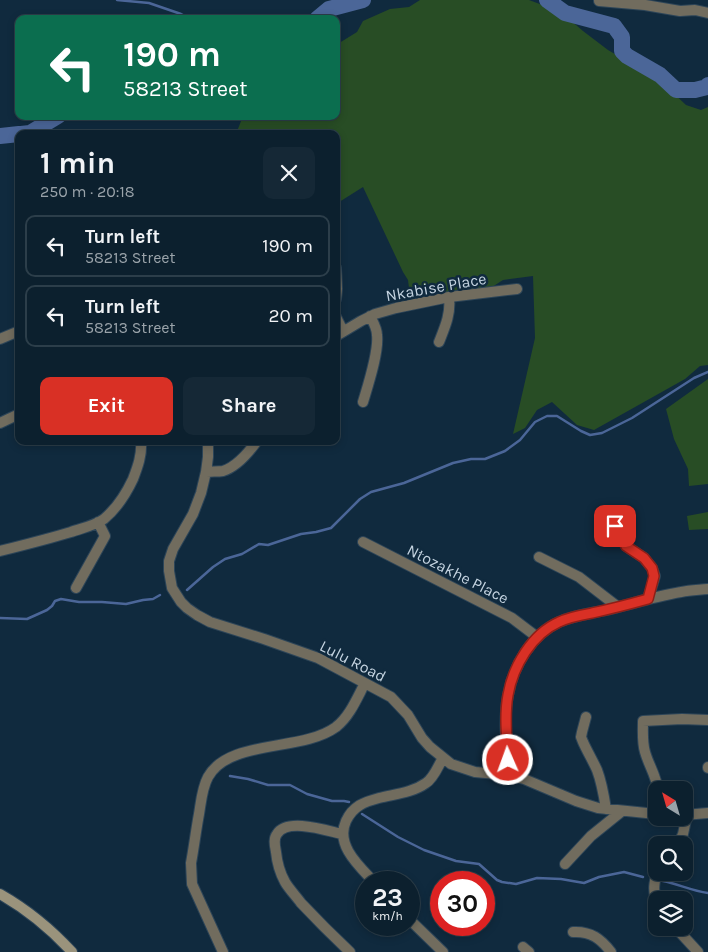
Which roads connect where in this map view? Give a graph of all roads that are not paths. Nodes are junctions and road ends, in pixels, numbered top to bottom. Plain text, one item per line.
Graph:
1 (599, 1) edge
2 (708, 12) edge
3 (517, 289) dead end
4 (449, 297) junction
5 (370, 316) junction
6 (15, 333) edge
7 (340, 333) edge
8 (0, 339) edge
9 (440, 342) dead end
10 (363, 402) dead end
11 (15, 416) edge
12 (0, 423) edge
13 (142, 445) edge
14 (208, 445) edge
15 (254, 445) edge
16 (206, 472) junction
17 (98, 522) junction
18 (615, 526) dead end
19 (363, 542) dead end
20 (0, 551) edge
21 (539, 556) dead end
22 (76, 588) dead end
23 (708, 589) edge
24 (648, 599) junction
25 (618, 607) junction
26 (537, 637) junction
27 (366, 683) junction
28 (586, 716) dead end
29 (708, 720) edge
30 (443, 758) junction
31 (508, 775) junction
32 (657, 781) edge
33 (606, 809) junction
34 (622, 811) junction
35 (648, 813) edge
36 (708, 813) edge
37 (693, 814) edge
38 (342, 834) junction
39 (565, 864) dead end
40 (364, 871) edge
41 (0, 894) edge
42 (420, 930) edge
43 (574, 932) dead end
44 (683, 936) edge
45 (72, 952) edge
46 (223, 952) edge
47 (350, 952) edge
48 (443, 952) edge
49 (611, 952) edge
50 (698, 952) edge

1 - 2 street
3 - 4 street, Nkabise Place
4 - 5 street, Nkabise Place
4 - 9 street
5 - 7 street, Nkabise Place
5 - 10 street
6 - 8 street
11 - 12 street
13 - 17 street
14 - 16 street, Lulu Road
15 - 16 street
16 - 27 street, Lulu Road
17 - 20 street
17 - 22 street
18 - 24 street
19 - 26 street, Ntozakhe Place
21 - 25 street
23 - 24 street
24 - 25 street
25 - 26 street
26 - 31 street
27 - 30 street, Lulu Road
27 - 46 street
28 - 33 street
29 - 32 street
30 - 31 street, Lulu Road
30 - 38 street
31 - 33 street, Lulu Road
33 - 34 street, Lulu Road
34 - 35 street, Lulu Road
34 - 39 street
36 - 37 street
38 - 40 street
38 - 47 street
41 - 45 street
42 - 48 street
43 - 49 street
44 - 50 street

